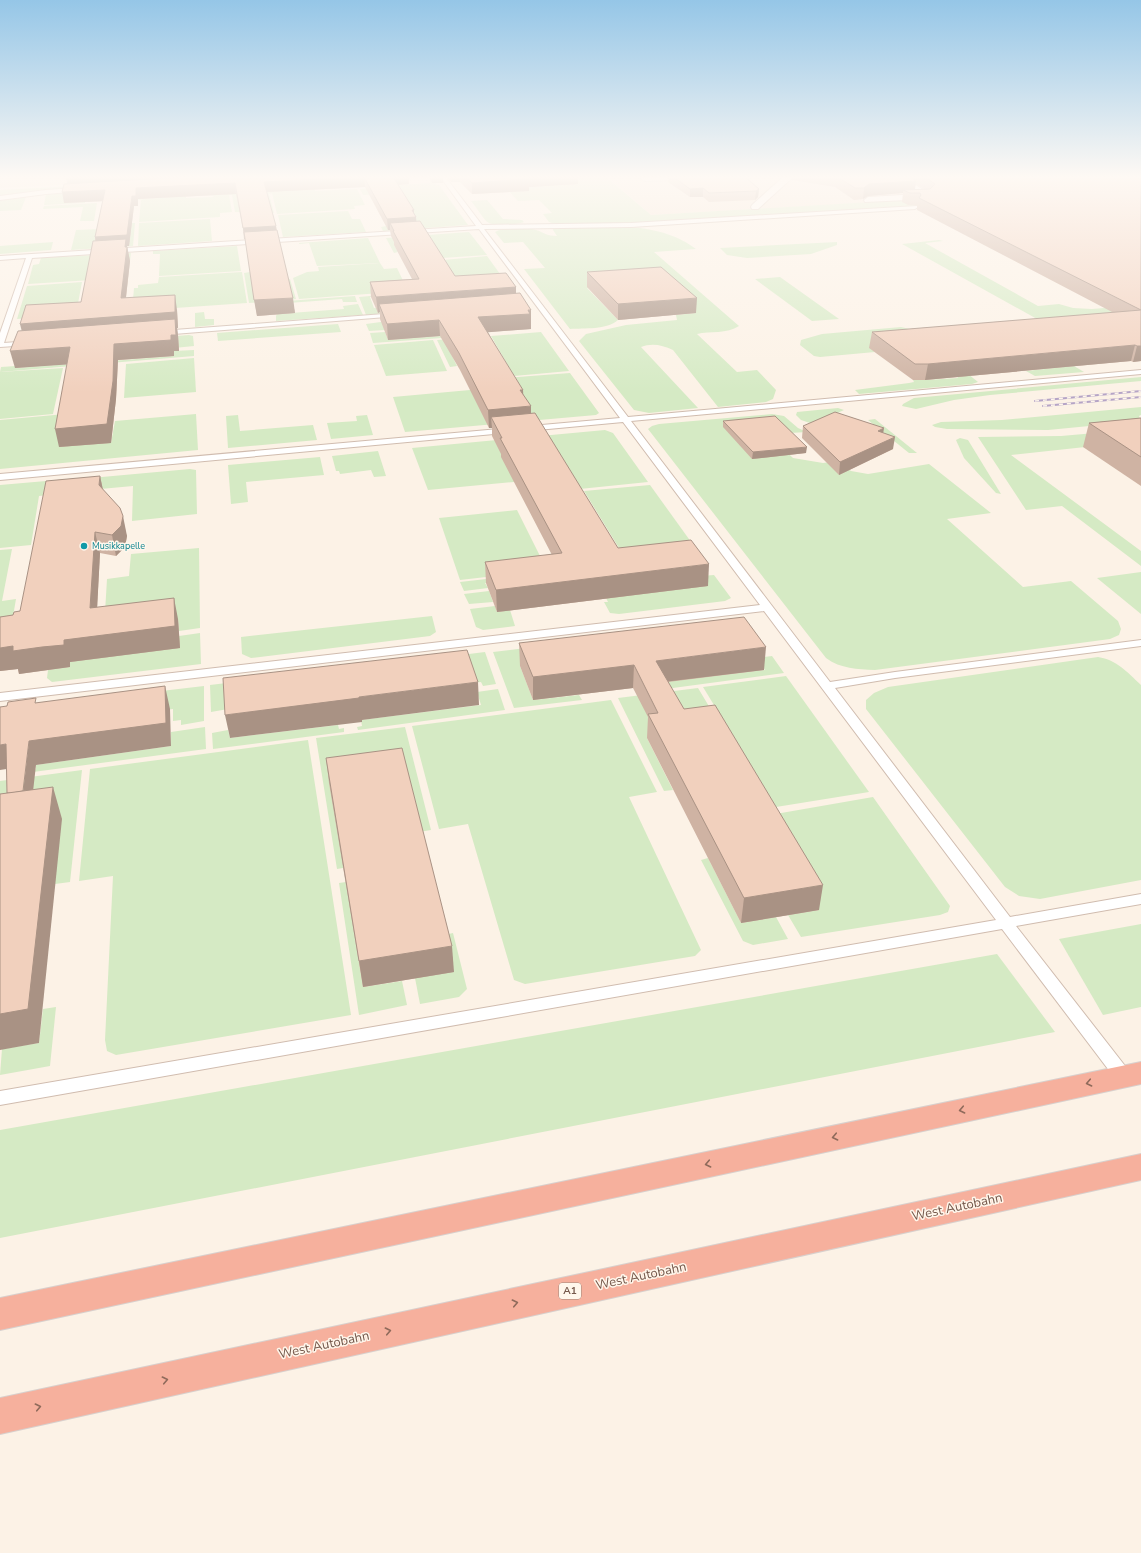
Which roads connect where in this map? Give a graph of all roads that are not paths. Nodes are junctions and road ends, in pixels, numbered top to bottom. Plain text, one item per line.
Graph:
1 (162, 247) edge
2 (495, 247) edge
3 (30, 256) junction
4 (0, 258) edge
5 (405, 314) edge
6 (154, 333) edge
7 (38, 342) edge
8 (0, 344) edge
9 (1141, 372) edge
10 (625, 419) junction
11 (0, 477) edge
12 (768, 607) junction
13 (1141, 642) edge
14 (827, 686) junction
15 (0, 697) edge
16 (1141, 899) edge
17 (1006, 923) junction
18 (1132, 1074) edge
19 (0, 1098) edge
20 (1141, 1167) edge
21 (0, 1314) edge
22 (0, 1416) edge

1 - 3 lane
2 - 10 lane
3 - 4 lane
3 - 8 lane
5 - 6 lane
7 - 8 lane
9 - 10 lane
10 - 11 lane
10 - 12 lane
12 - 14 lane
12 - 15 lane
13 - 14 lane
14 - 17 lane
16 - 17 lane
17 - 18 lane
17 - 19 lane
18 -> 21 highway
22 -> 20 highway, West Autobahn / A1

